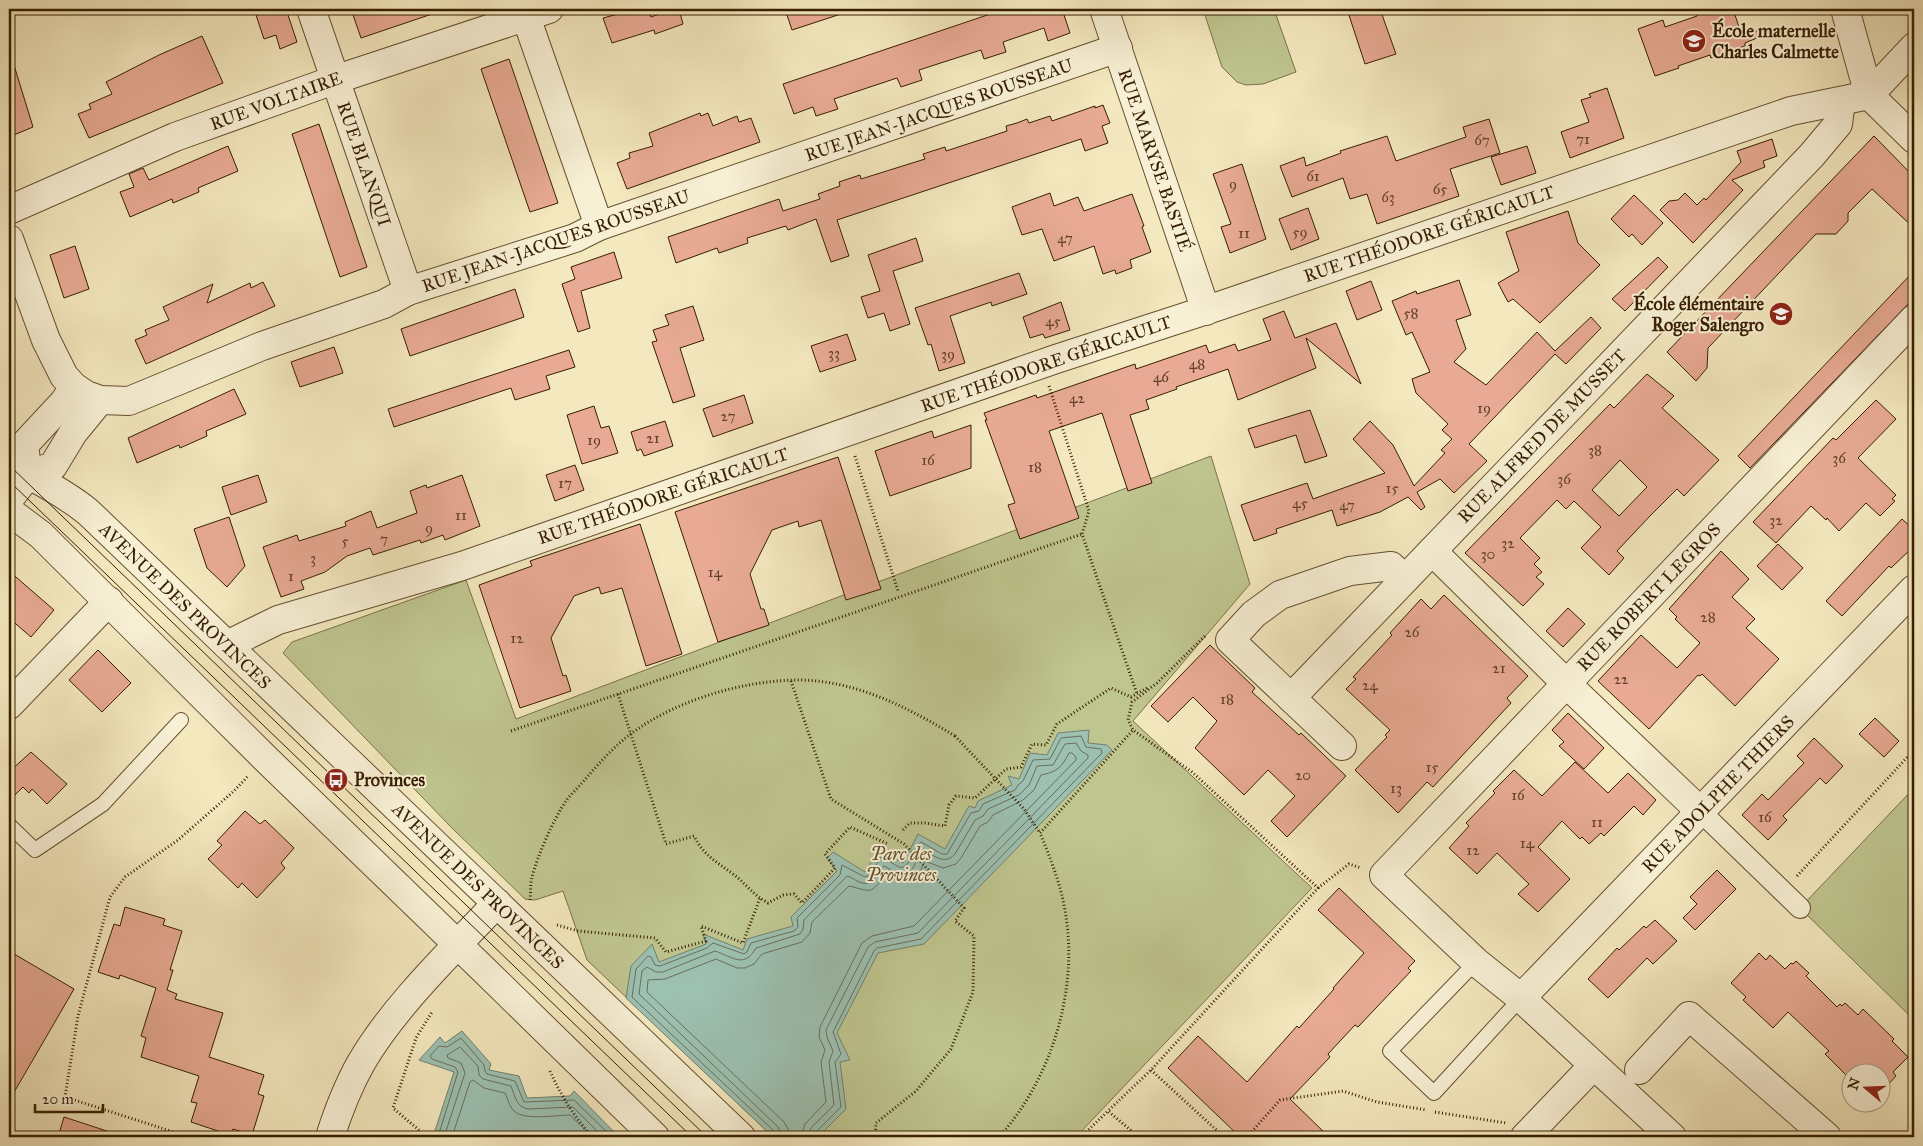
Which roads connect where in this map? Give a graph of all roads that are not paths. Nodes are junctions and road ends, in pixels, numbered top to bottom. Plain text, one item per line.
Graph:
1 (311, 9) edge
2 (1104, 9) edge
3 (1844, 9) edge
4 (538, 13) edge
5 (1914, 47) edge
6 (1118, 48) junction
7 (334, 80) junction
8 (1869, 95) junction
9 (1841, 100) junction
10 (1914, 139) edge
11 (9, 210) edge
12 (599, 226) junction
13 (9, 238) edge
14 (408, 291) junction
15 (1206, 311) junction
16 (1914, 319) edge
17 (74, 387) junction
18 (100, 400) junction
19 (18, 469) edge
20 (9, 499) edge
21 (9, 511) edge
22 (1432, 551) junction
23 (1406, 579) junction
24 (1914, 590) edge
25 (109, 601) junction
26 (227, 645) junction
27 (1567, 684) junction
28 (1291, 698) junction
29 (9, 705) edge
30 (181, 720) dead end
31 (1342, 746) dead end
32 (1701, 812) junction
33 (9, 825) edge
34 (497, 903) junction
35 (1800, 908) dead end
36 (458, 945) junction
37 (1476, 962) junction
38 (1521, 998) junction
39 (1593, 1066) junction
40 (1639, 1070) dead end
41 (330, 1137) edge
42 (655, 1137) edge
43 (741, 1137) edge
44 (1525, 1137) edge
45 (1672, 1137) edge
46 (1827, 1137) edge

1 - 7 street, RUE BLANQUI
2 - 6 street, RUE MARYSE BASTIÉ
3 - 8 street
4 - 7 street, RUE VOLTAIRE
4 - 12 street
5 - 8 street
6 - 12 street, RUE JEAN-JACQUES ROUSSEAU
6 - 15 street, RUE MARYSE BASTIÉ
7 - 11 street, RUE VOLTAIRE
7 - 14 street, RUE BLANQUI
8 - 9 street, RUE THÉODORE GÉRICAULT
8 - 10 street
9 - 15 street, RUE THÉODORE GÉRICAULT
9 - 22 street, RUE ALFRED DE MUSSET
12 - 14 street, RUE JEAN-JACQUES ROUSSEAU
13 - 17 street
14 - 18 street, RUE JEAN-JACQUES ROUSSEAU
15 - 26 street, RUE THÉODORE GÉRICAULT
16 - 27 street, RUE ROBERT LEGROS
17 - 18 street
17 - 19 street
18 - 19 street
19 - 20 street
19 - 26 street, AVENUE DES PROVINCES
21 - 25 street
22 - 23 street, RUE ALFRED DE MUSSET
22 - 27 street
23 - 28 street, RUE ALFRED DE MUSSET
23 - 28 street
24 - 32 street, RUE ADOLPHE THIERS
25 - 29 street
25 - 36 street
26 - 34 street, AVENUE DES PROVINCES
27 - 32 street
27 - 37 street, RUE ROBERT LEGROS
28 - 31 street
30 - 33 lane
32 - 35 street
32 - 38 street, RUE ADOLPHE THIERS
34 - 36 street
34 - 43 street, AVENUE DES PROVINCES
36 - 41 street
36 - 42 street
37 - 38 street
37 - 38 lane
38 - 39 street
39 - 44 street
39 - 45 street
40 - 46 street

